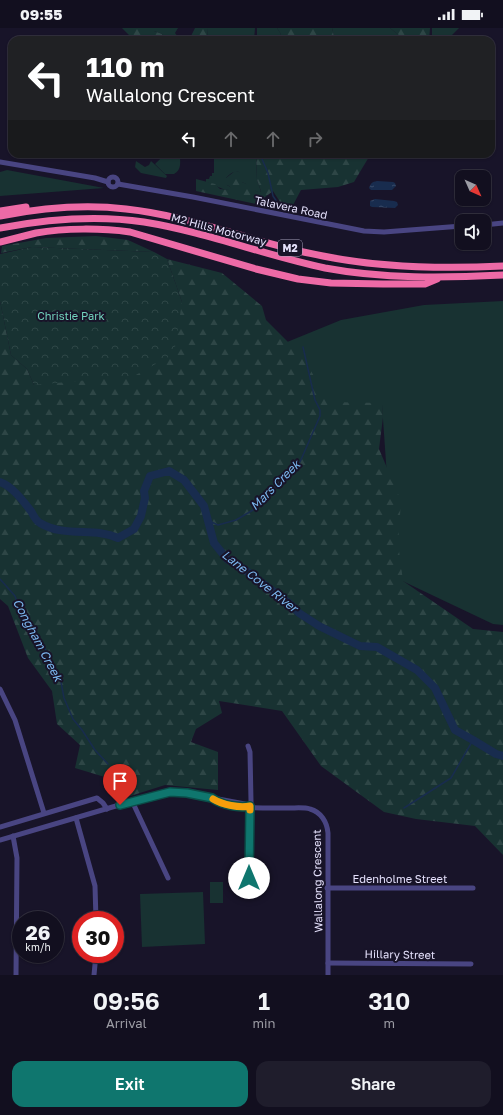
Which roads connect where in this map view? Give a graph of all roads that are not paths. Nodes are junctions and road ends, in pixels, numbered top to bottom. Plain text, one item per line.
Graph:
1 (0, 162) edge
2 (80, 208) junction
3 (0, 211) edge
4 (0, 216) edge
5 (503, 224) edge
6 (491, 225) edge
7 (455, 227) edge
8 (0, 228) edge
9 (0, 242) edge
10 (503, 266) edge
11 (503, 275) edge
12 (439, 278) junction
13 (0, 689) edge
14 (248, 746) dead end
15 (132, 801) junction
16 (249, 806) junction
17 (107, 809) junction
18 (44, 813) junction
19 (76, 818) junction
20 (0, 827) edge
21 (13, 836) junction
22 (0, 840) edge
23 (168, 878) dead end
24 (249, 878) dead end
25 (327, 888) junction
26 (473, 888) dead end
27 (96, 911) edge
28 (95, 963) edge
29 (328, 963) junction
30 (471, 964) dead end
31 (16, 975) edge
32 (94, 975) edge
33 (328, 975) edge

1 - 7 street, Talavera Road
2 - 3 highway, M2
2 - 4 highway, M2 Hills Motorway / M2
2 - 10 highway, M2 Hills Motorway / M2
5 - 6 street
8 - 12 highway, M2 Hills Motorway / M2
9 - 12 highway, M2
11 - 12 highway, M2 Hills Motorway / M2
13 - 18 street
14 - 16 street
15 - 16 street, Wallalong Crescent
15 - 17 street, Wallalong Crescent
15 - 23 street
16 - 24 street
16 - 25 street, Wallalong Crescent
17 - 18 street
17 - 19 street, Wallalong Crescent
18 - 20 street
19 - 21 street, Wallalong Crescent
19 - 27 street
21 - 22 street, Wallalong Crescent
21 - 31 street
25 - 26 street, Edenholme Street
25 - 29 street, Wallalong Crescent
28 - 32 street
29 - 30 street, Hillary Street
29 - 33 street, Wallalong Crescent

